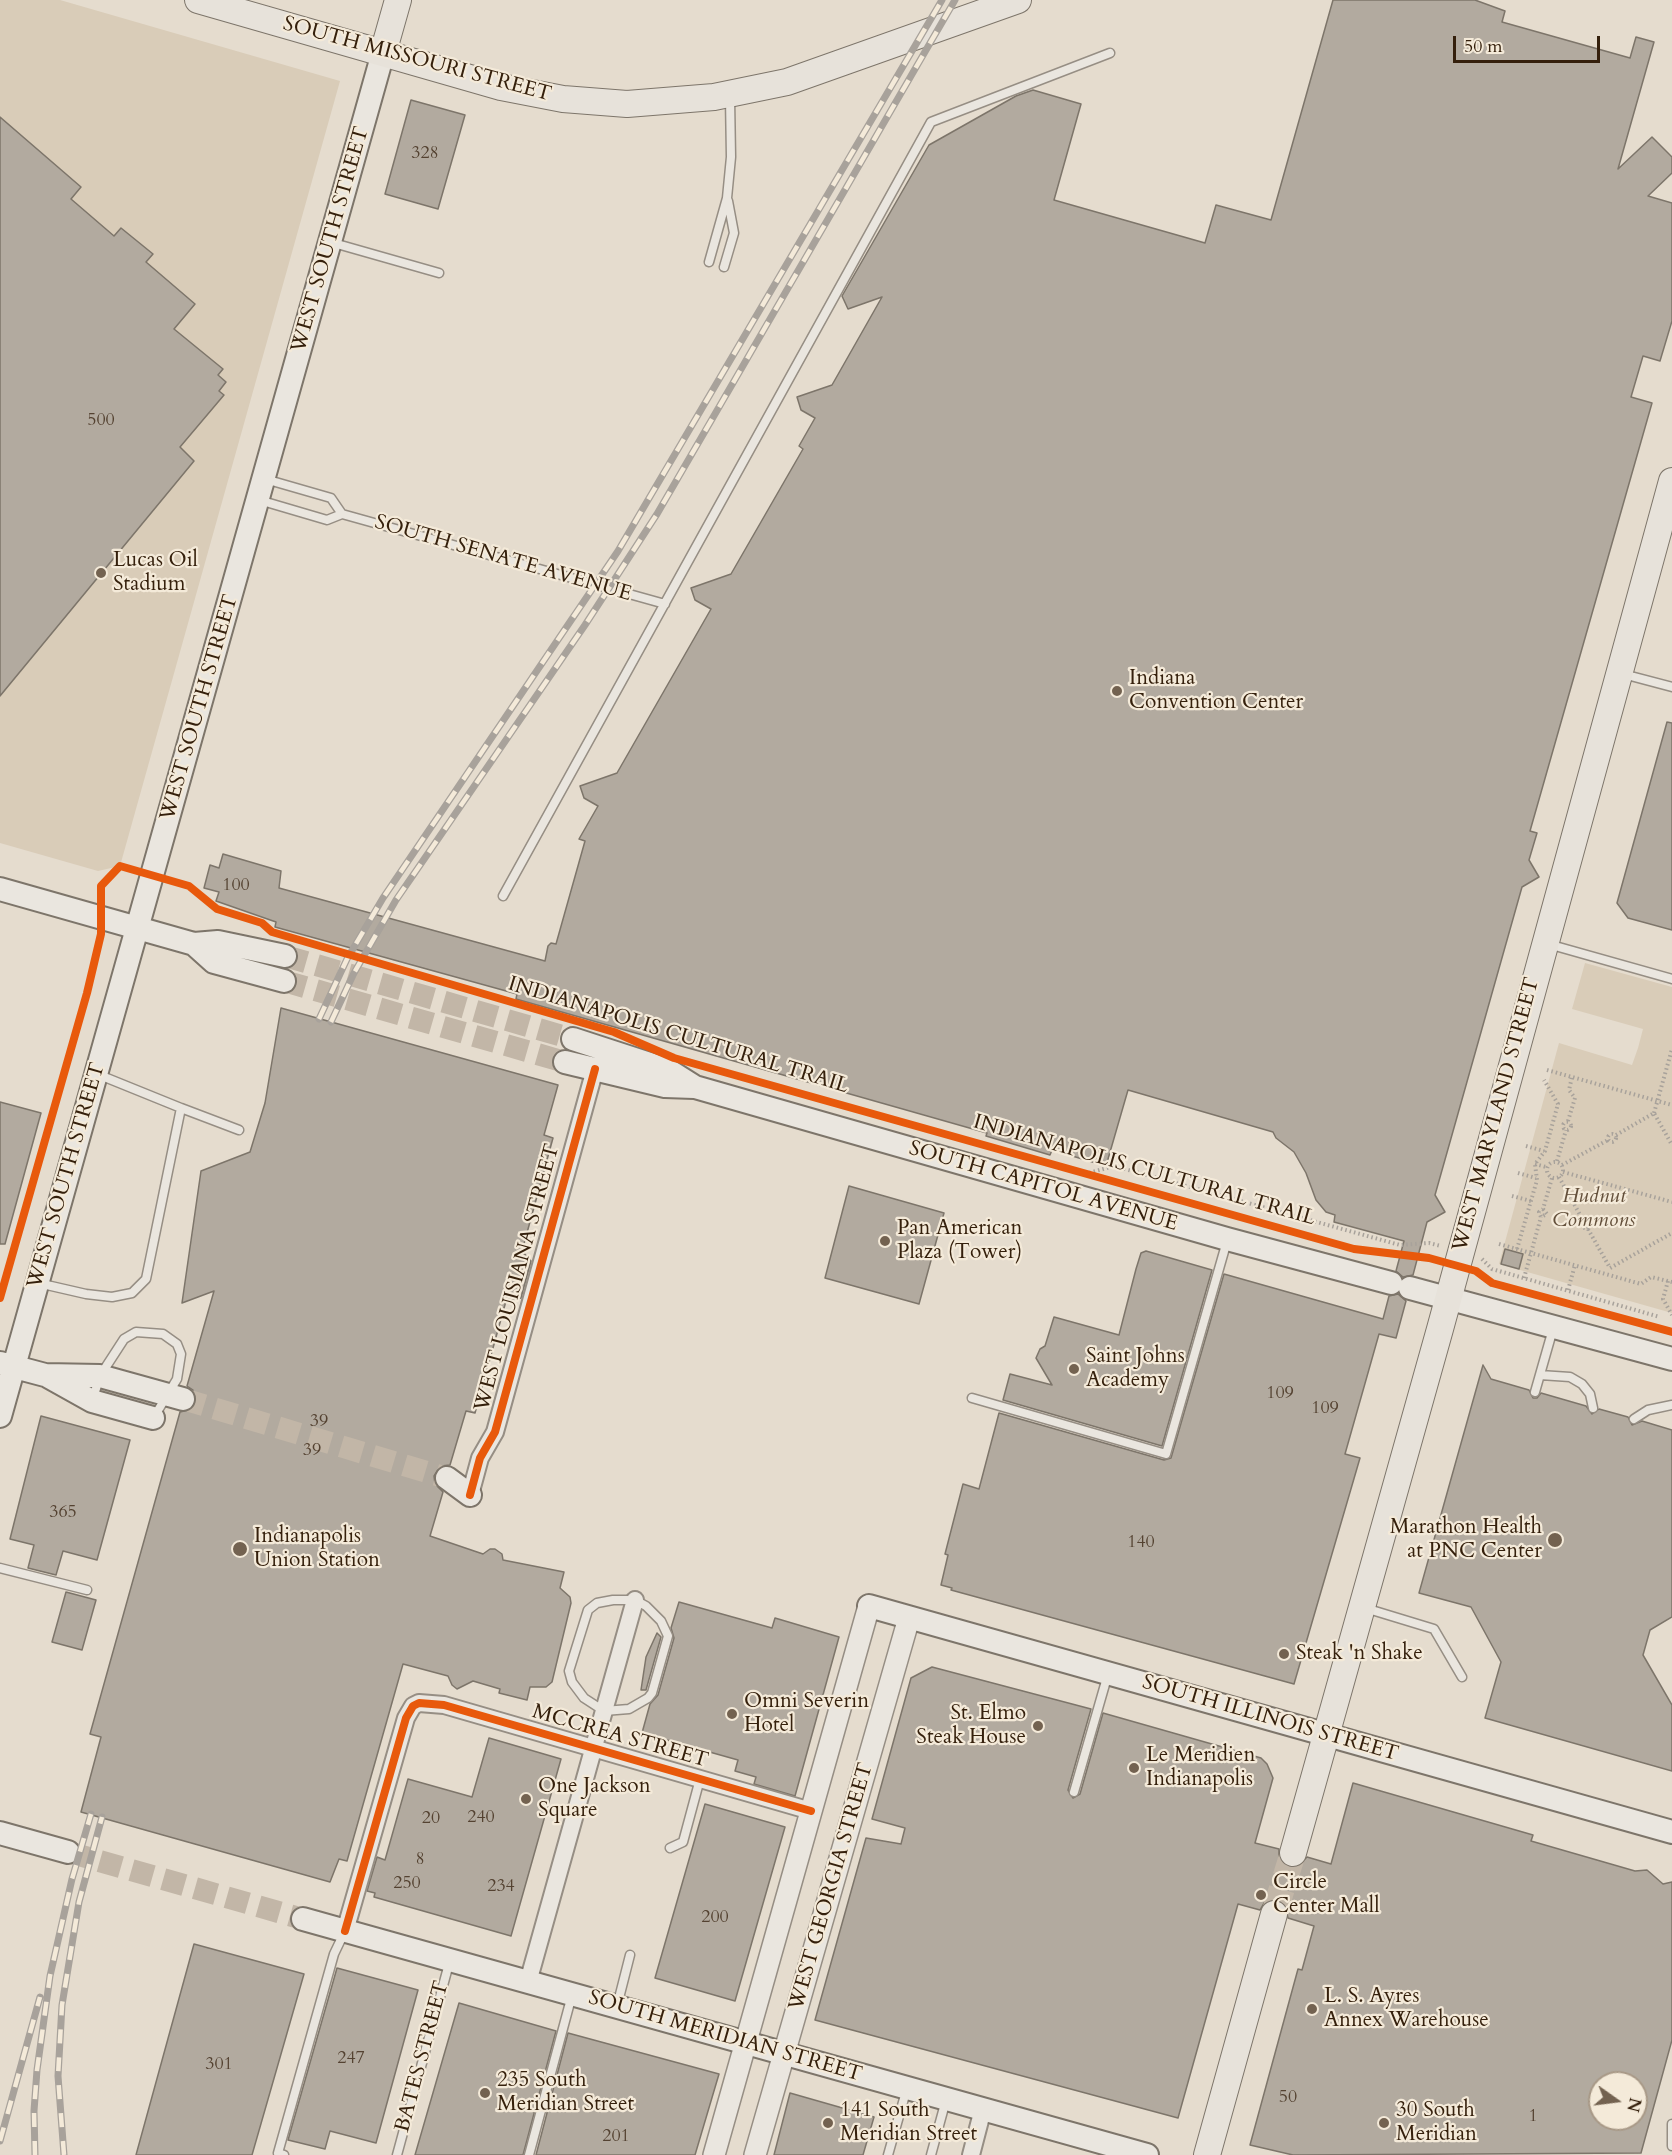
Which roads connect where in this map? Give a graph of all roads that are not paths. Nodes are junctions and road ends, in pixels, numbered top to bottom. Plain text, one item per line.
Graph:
1 (198, 0) edge
2 (398, 0) edge
3 (1018, 0) edge
4 (383, 53) junction
5 (1110, 53) dead end
6 (730, 95) junction
7 (727, 198) junction
8 (330, 242) junction
9 (709, 262) dead end
10 (724, 267) dead end
11 (439, 273) dead end
12 (1672, 481) edge
13 (262, 490) junction
14 (342, 514) junction
15 (665, 603) junction
16 (1618, 673) junction
17 (1672, 687) edge
18 (0, 889) edge
19 (503, 896) dead end
20 (138, 927) junction
21 (1544, 943) junction
22 (194, 944) junction
23 (285, 956) tunnel mouth
24 (1672, 979) edge
25 (284, 981) tunnel mouth
26 (573, 1039) tunnel mouth
27 (565, 1062) tunnel mouth
28 (595, 1069) junction
29 (96, 1073) junction
30 (695, 1087) junction
31 (181, 1108) junction
32 (239, 1130) dead end
33 (1227, 1239) junction
34 (37, 1282) junction
35 (1447, 1298) junction
36 (1555, 1326) junction
37 (1672, 1359) edge
38 (7, 1365) edge
39 (1540, 1374) junction
40 (45, 1375) junction
41 (100, 1376) junction
42 (1535, 1392) dead end
43 (176, 1397) junction
44 (972, 1398) dead end
45 (92, 1401) junction
46 (1672, 1405) edge
47 (1593, 1408) dead end
48 (0, 1416) edge
49 (153, 1418) joint
50 (1634, 1419) dead end
51 (447, 1478) tunnel mouth
52 (470, 1495) joint
53 (0, 1568) edge
54 (87, 1590) dead end
55 (635, 1600) junction
56 (869, 1606) joint
57 (1362, 1607) junction
58 (909, 1618) junction
59 (1108, 1673) junction
60 (1462, 1677) dead end
61 (604, 1711) junction
62 (1326, 1734) junction
63 (594, 1748) junction
64 (700, 1779) junction
65 (1074, 1792) dead end
66 (811, 1811) junction
67 (1672, 1832) edge
68 (0, 1833) edge
69 (670, 1848) dead end
70 (68, 1852) tunnel mouth
71 (1293, 1853) tunnel mouth
72 (1274, 1914) tunnel mouth
73 (303, 1919) tunnel mouth
74 (345, 1930) junction
75 (630, 1955) dead end
76 (450, 1960) junction
77 (528, 1982) junction
78 (573, 1994) junction
79 (617, 2007) junction
80 (746, 2043) junction
81 (784, 2054) junction
82 (907, 2088) junction
83 (946, 2099) junction
84 (983, 2109) junction
85 (1672, 2124) edge
86 (1672, 2146) edge
87 (281, 2154) edge
88 (396, 2155) edge
89 (529, 2155) edge
90 (714, 2155) edge
91 (755, 2155) edge
92 (888, 2155) edge
93 (931, 2155) edge
94 (971, 2155) edge
95 (1147, 2155) edge
96 (1207, 2155) edge

1 - 4 main road, SOUTH MISSOURI STREET
2 - 4 main road, WEST SOUTH STREET
3 - 6 main road, SOUTH MISSOURI STREET
4 - 6 main road, SOUTH MISSOURI STREET
4 - 8 main road, WEST SOUTH STREET
5 - 15 lane
6 - 7 lane
7 - 9 lane
7 - 10 lane
8 - 11 lane
8 - 13 main road, WEST SOUTH STREET
12 - 16 main road, WEST MARYLAND STREET
13 - 14 lane, SOUTH SENATE AVENUE
13 - 14 lane, SOUTH SENATE AVENUE
13 - 20 main road, WEST SOUTH STREET
14 - 15 lane, SOUTH SENATE AVENUE
15 - 19 lane
16 - 17 lane
16 - 21 main road, WEST MARYLAND STREET
18 - 20 main road
20 - 22 main road
20 - 29 main road, WEST SOUTH STREET
21 - 24 lane
21 - 35 main road, WEST MARYLAND STREET
22 - 23 main road
22 - 25 main road
26 - 30 main road, SOUTH CAPITOL AVENUE
27 - 28 main road, SOUTH CAPITOL AVENUE
28 - 30 main road, SOUTH CAPITOL AVENUE
28 - 52 street, WEST LOUISIANA STREET
29 - 31 lane
29 - 34 main road, WEST SOUTH STREET
30 - 33 main road, SOUTH CAPITOL AVENUE
31 - 32 lane
31 - 34 lane
33 - 35 main road, SOUTH CAPITOL AVENUE
33 - 44 lane
34 - 38 main road, WEST SOUTH STREET
35 - 36 main road, SOUTH CAPITOL AVENUE
35 - 57 main road, WEST MARYLAND STREET
36 - 37 main road, SOUTH CAPITOL AVENUE
36 - 39 lane
38 - 40 main road
38 - 48 main road, WEST SOUTH STREET
39 - 42 lane
39 - 47 lane
40 - 41 main road
40 - 45 main road
41 - 43 main road
41 - 43 lane
41 - 45 lane
43 - 49 lane
45 - 49 main road
46 - 50 lane
51 - 52 main road
53 - 54 lane
55 - 61 street
55 - 61 lane
55 - 61 lane
56 - 58 main road, SOUTH ILLINOIS STREET
56 - 66 street, WEST GEORGIA STREET
57 - 60 lane
57 - 62 main road, WEST MARYLAND STREET
58 - 59 main road, SOUTH ILLINOIS STREET
58 - 81 street, WEST GEORGIA STREET
59 - 62 main road, SOUTH ILLINOIS STREET
59 - 65 lane
61 - 63 street
62 - 67 main road, SOUTH ILLINOIS STREET
62 - 71 main road, WEST MARYLAND STREET
63 - 64 street, MCCREA STREET
63 - 74 street, MCCREA STREET
63 - 77 street
64 - 66 street, MCCREA STREET
64 - 69 lane
66 - 80 street, WEST GEORGIA STREET
68 - 70 main road
72 - 96 main road
73 - 74 main road, SOUTH MERIDIAN STREET
74 - 76 main road, SOUTH MERIDIAN STREET
74 - 87 lane
75 - 79 lane
76 - 77 main road, SOUTH MERIDIAN STREET
76 - 88 lane, BATES STREET
77 - 78 main road, SOUTH MERIDIAN STREET
78 - 79 main road, SOUTH MERIDIAN STREET
78 - 89 lane
79 - 80 main road, SOUTH MERIDIAN STREET
80 - 81 main road, SOUTH MERIDIAN STREET
80 - 90 street, WEST GEORGIA STREET
81 - 82 main road, SOUTH MERIDIAN STREET
81 - 91 street, WEST GEORGIA STREET
82 - 83 main road, SOUTH MERIDIAN STREET
82 - 92 lane
83 - 84 main road, SOUTH MERIDIAN STREET
83 - 93 lane
84 - 94 street
84 - 95 main road, SOUTH MERIDIAN STREET
85 - 86 lane

